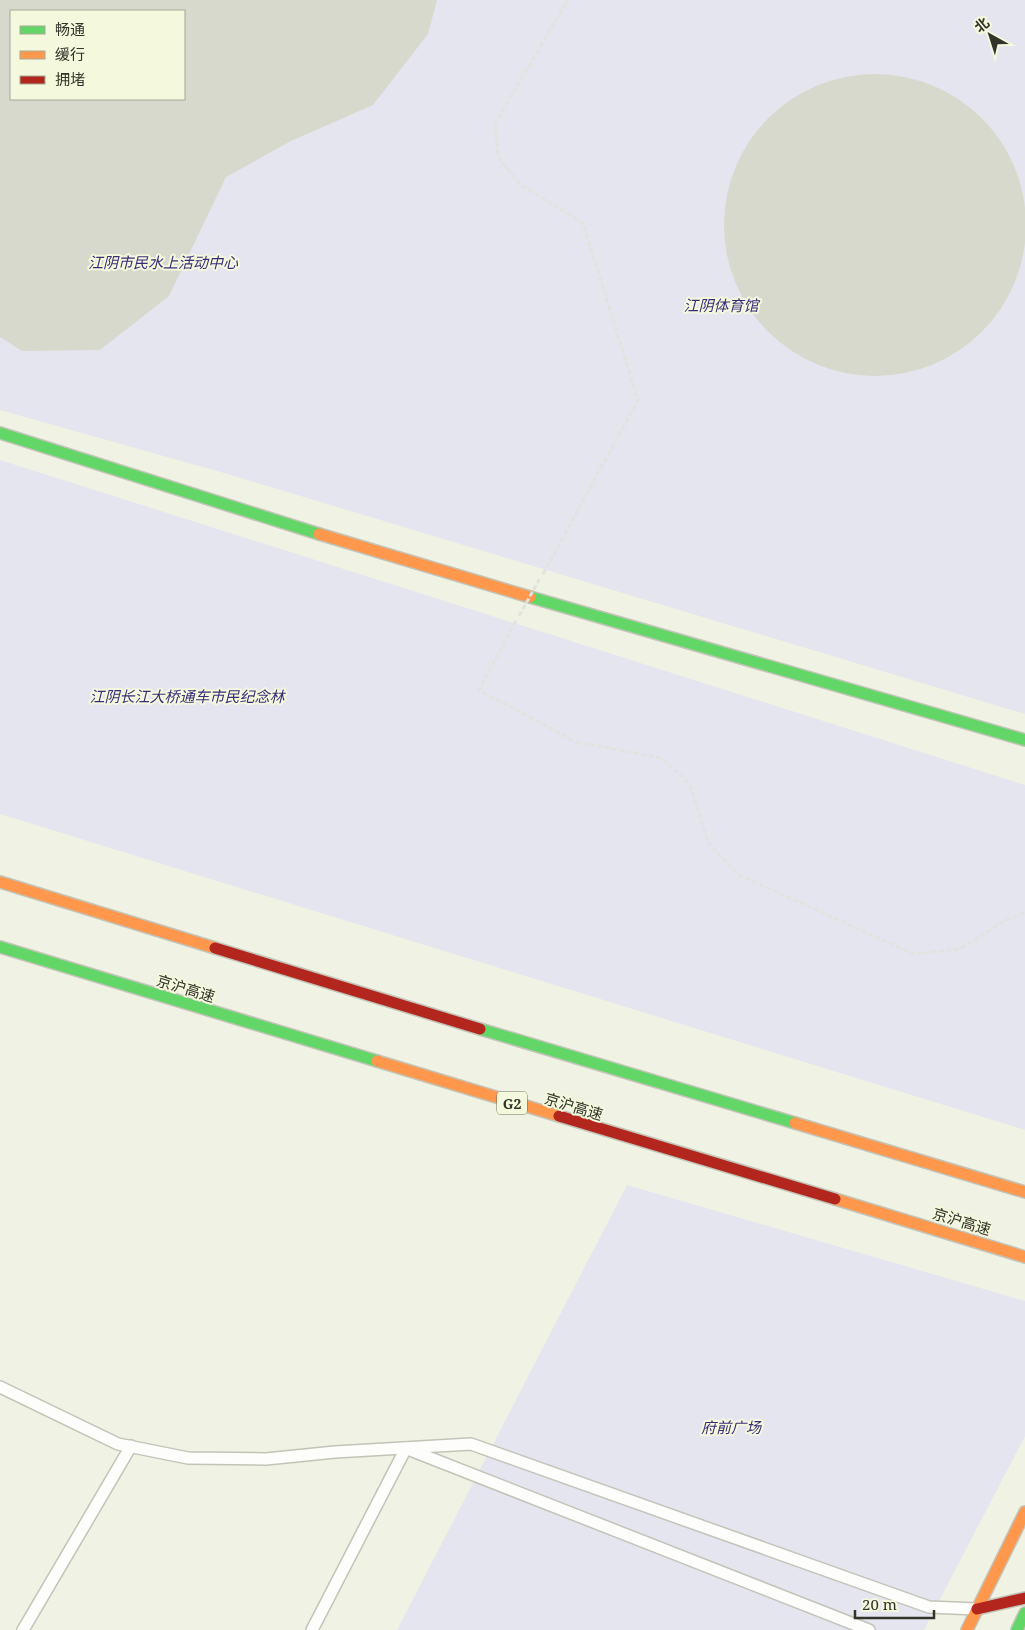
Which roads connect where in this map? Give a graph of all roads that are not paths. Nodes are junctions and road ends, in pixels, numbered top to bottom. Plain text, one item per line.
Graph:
1 (0, 434) edge
2 (1025, 740) edge
3 (0, 882) edge
4 (0, 947) edge
5 (1025, 1192) edge
6 (1025, 1257) edge
7 (0, 1387) edge
8 (131, 1446) junction
9 (406, 1448) junction
10 (1025, 1512) edge
11 (1025, 1598) edge
12 (977, 1609) junction
13 (1025, 1612) edge
14 (23, 1630) edge
15 (312, 1630) edge
16 (870, 1630) edge
17 (967, 1630) edge
18 (1017, 1630) edge

1 - 2 main road
3 - 5 main road
4 - 6 main road, 京沪高速 / G2
7 - 8 lane
8 - 9 lane
8 - 14 lane
9 - 12 lane
9 - 15 lane
9 - 16 lane
10 - 12 main road
11 - 12 main road
12 - 17 main road
13 - 18 main road

